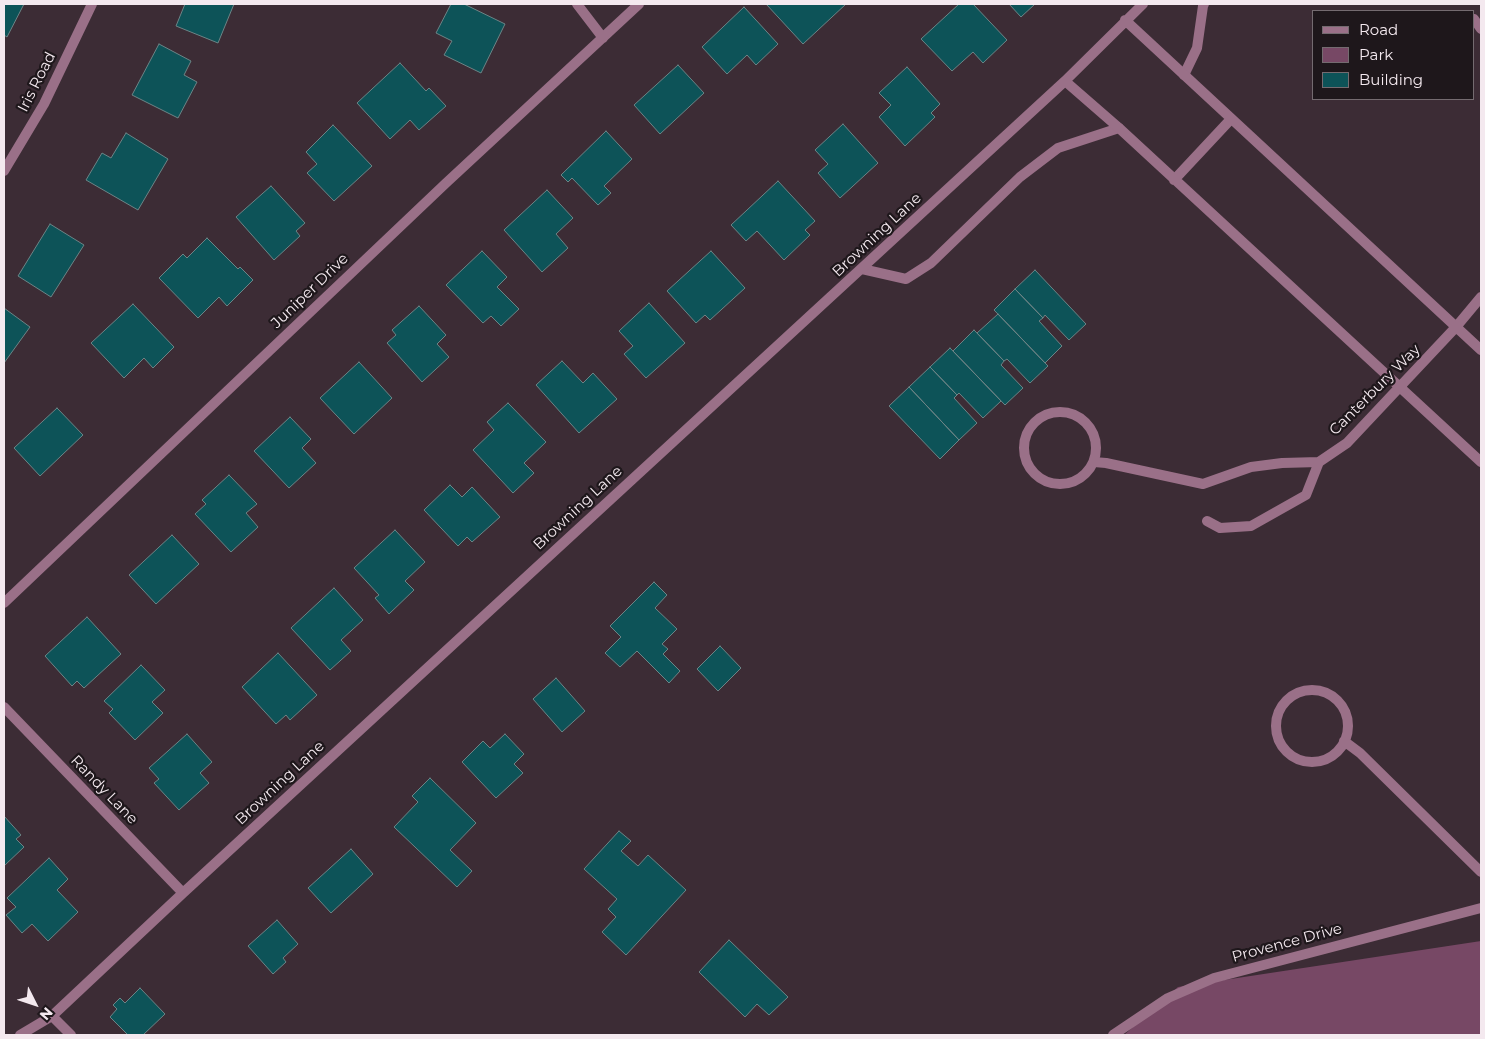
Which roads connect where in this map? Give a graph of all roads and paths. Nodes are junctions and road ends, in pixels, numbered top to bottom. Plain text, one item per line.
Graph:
1 (92, 4) edge
2 (577, 4) edge
3 (639, 4) edge
4 (1143, 4) edge
5 (1204, 4) edge
6 (1125, 20) junction
7 (603, 38) junction
8 (1184, 75) junction
9 (1065, 81) junction
10 (1231, 119) junction
11 (1119, 128) junction
12 (4, 171) edge
13 (1174, 180) junction
14 (862, 269) junction
15 (1481, 297) edge
16 (1456, 327) junction
17 (1481, 350) edge
18 (1401, 387) junction
19 (1094, 462) junction
20 (1319, 462) junction
21 (1481, 462) edge
22 (1207, 521) dead end
23 (4, 603) edge
24 (4, 707) edge
25 (1344, 741) junction
26 (1481, 872) edge
27 (183, 893) junction
28 (1481, 908) edge
29 (52, 1016) junction
30 (20, 1035) edge
31 (71, 1035) edge
32 (1113, 1035) edge

1 - 12 street, Iris Road
2 - 7 street
3 - 7 street, Juniper Drive
4 - 6 street, Browning Lane
5 - 8 street
6 - 8 street
6 - 9 street, Browning Lane
7 - 23 street, Juniper Drive
8 - 10 street
9 - 11 street
9 - 14 street, Browning Lane
10 - 13 street
10 - 16 street
11 - 13 street
11 - 14 street
13 - 18 street
14 - 27 street, Browning Lane
15 - 16 street, Canterbury Way
16 - 17 street
16 - 18 street, Canterbury Way
18 - 20 street, Canterbury Way
18 - 21 street
19 - 19 street
19 - 20 street
20 - 22 street
24 - 27 street, Randy Lane
25 - 25 street
25 - 26 street
27 - 29 street, Browning Lane
28 - 32 street, Provence Drive
29 - 30 street, Browning Lane
29 - 31 street

